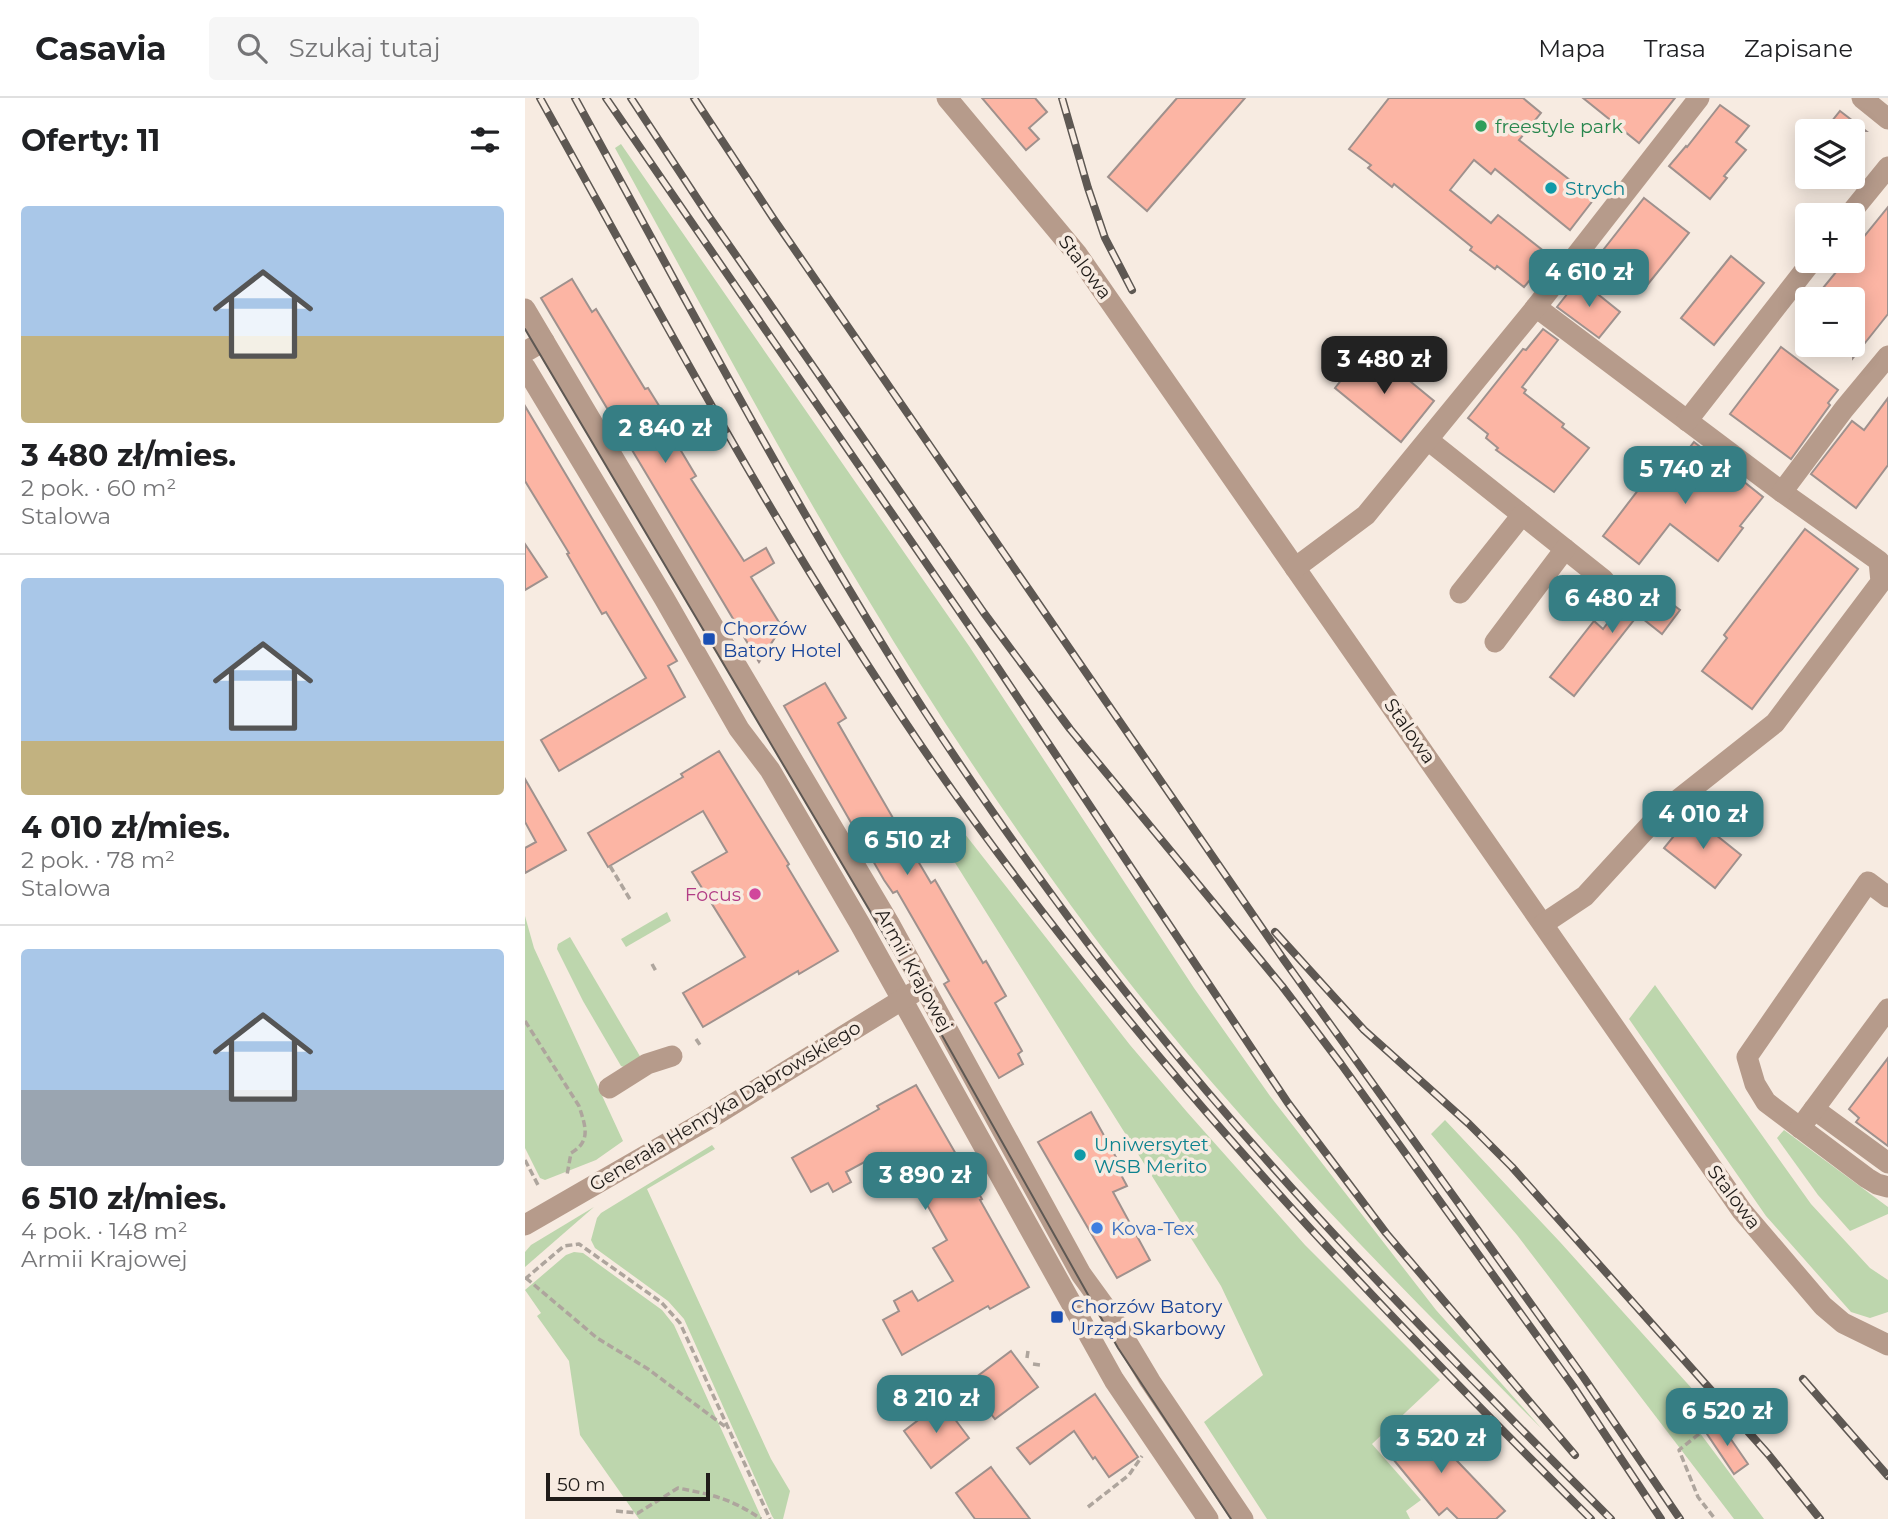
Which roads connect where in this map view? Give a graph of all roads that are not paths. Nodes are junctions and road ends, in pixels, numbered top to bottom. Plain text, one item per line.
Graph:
1 (947, 98) edge
2 (1699, 98) edge
3 (1862, 98) edge
4 (1888, 119) edge
5 (1888, 167) edge
6 (1859, 203) edge
7 (1803, 273) edge
8 (1536, 307) junction
9 (526, 311) edge
10 (544, 341) junction
11 (525, 352) edge
12 (1888, 356) edge
13 (525, 367) edge
14 (564, 375) junction
15 (539, 391) junction
16 (1687, 421) junction
17 (1428, 440) junction
18 (607, 446) junction
19 (581, 461) junction
20 (1782, 492) junction
21 (1522, 515) junction
22 (650, 520) junction
23 (625, 534) junction
24 (1565, 549) junction
25 (1295, 568) junction
26 (1604, 580) dead end
27 (687, 583) junction
28 (1460, 593) dead end
29 (664, 598) junction
30 (1495, 642) dead end
31 (757, 701) junction
32 (732, 717) junction
33 (1888, 897) edge
34 (1543, 924) junction
35 (924, 986) junction
36 (903, 999) junction
37 (1888, 1009) edge
38 (673, 1055) dead end
39 (609, 1088) dead end
40 (1814, 1109) junction
41 (1800, 1128) junction
42 (1888, 1163) edge
43 (1888, 1187) edge
44 (525, 1225) edge
45 (1125, 1341) junction
46 (1888, 1345) edge
47 (1103, 1361) junction
48 (1145, 1373) junction
49 (1121, 1391) junction
50 (1195, 1447) junction
51 (1171, 1465) junction
52 (1208, 1519) edge
53 (1243, 1519) edge

1 - 25 street, Stalowa
2 - 8 street
3 - 4 street
5 - 6 street
7 - 16 street
8 - 16 street
8 - 17 street
9 - 10 street, Armii Krajowej
10 - 11 street
10 - 14 street, Armii Krajowej
12 - 20 street
13 - 15 street, Armii Krajowej
14 - 15 street
14 - 18 street, Armii Krajowej
15 - 19 street, Armii Krajowej
16 - 20 street
17 - 21 street
17 - 25 street
18 - 19 street
18 - 22 street, Armii Krajowej
19 - 23 street, Armii Krajowej
20 - 34 street
21 - 24 street
21 - 28 street
22 - 23 street
22 - 27 street, Armii Krajowej
23 - 29 street, Armii Krajowej
24 - 26 street
24 - 30 street
25 - 34 street, Stalowa
27 - 29 street
27 - 31 street, Armii Krajowej
29 - 32 street, Armii Krajowej
31 - 32 street
31 - 35 street, Armii Krajowej
32 - 36 street, Armii Krajowej
33 - 41 street
34 - 46 street, Stalowa
35 - 36 street, Generała Henryka Dąbrowskiego
35 - 45 street, Armii Krajowej
36 - 44 street, Generała Henryka Dąbrowskiego
36 - 47 street, Armii Krajowej
37 - 40 street
38 - 39 street
40 - 41 street
40 - 42 street
41 - 43 street
45 - 47 street
45 - 48 street, Armii Krajowej
47 - 49 street, Armii Krajowej
48 - 49 street
48 - 50 street, Armii Krajowej
49 - 51 street, Armii Krajowej
50 - 51 street
50 - 53 street, Armii Krajowej
51 - 52 street, Armii Krajowej

